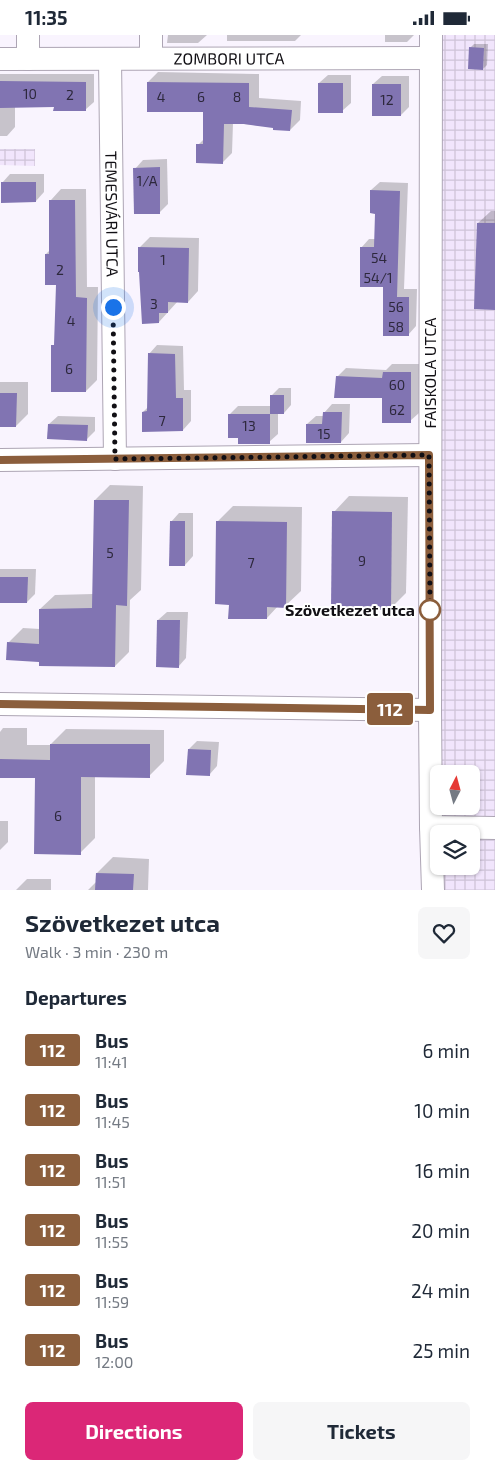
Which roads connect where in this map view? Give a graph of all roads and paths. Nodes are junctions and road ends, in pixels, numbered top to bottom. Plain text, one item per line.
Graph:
1 (28, 35) edge
2 (151, 35) edge
3 (431, 35) edge
4 (151, 58) junction
5 (430, 58) junction
6 (0, 59) edge
7 (28, 59) junction
8 (110, 59) junction
9 (429, 455) junction
10 (115, 459) junction
11 (0, 460) edge
12 (0, 704) edge
13 (430, 710) junction
14 (431, 825) edge
15 (480, 828) edge
16 (495, 828) edge
17 (433, 875) edge
18 (433, 890) edge

1 - 7 street
2 - 4 street
3 - 5 street, FAISKOLA UTCA
4 - 5 street, ZOMBORI UTCA
4 - 8 street, ZOMBORI UTCA
5 - 9 street, FAISKOLA UTCA
6 - 7 street, ZOMBORI UTCA
7 - 8 street, ZOMBORI UTCA
8 - 10 street, TEMESVÁRI UTCA
9 - 10 street
9 - 13 street, FAISKOLA UTCA
10 - 11 street
12 - 13 street
13 - 14 street, FAISKOLA UTCA
15 - 16 street
17 - 18 street, FAISKOLA UTCA

